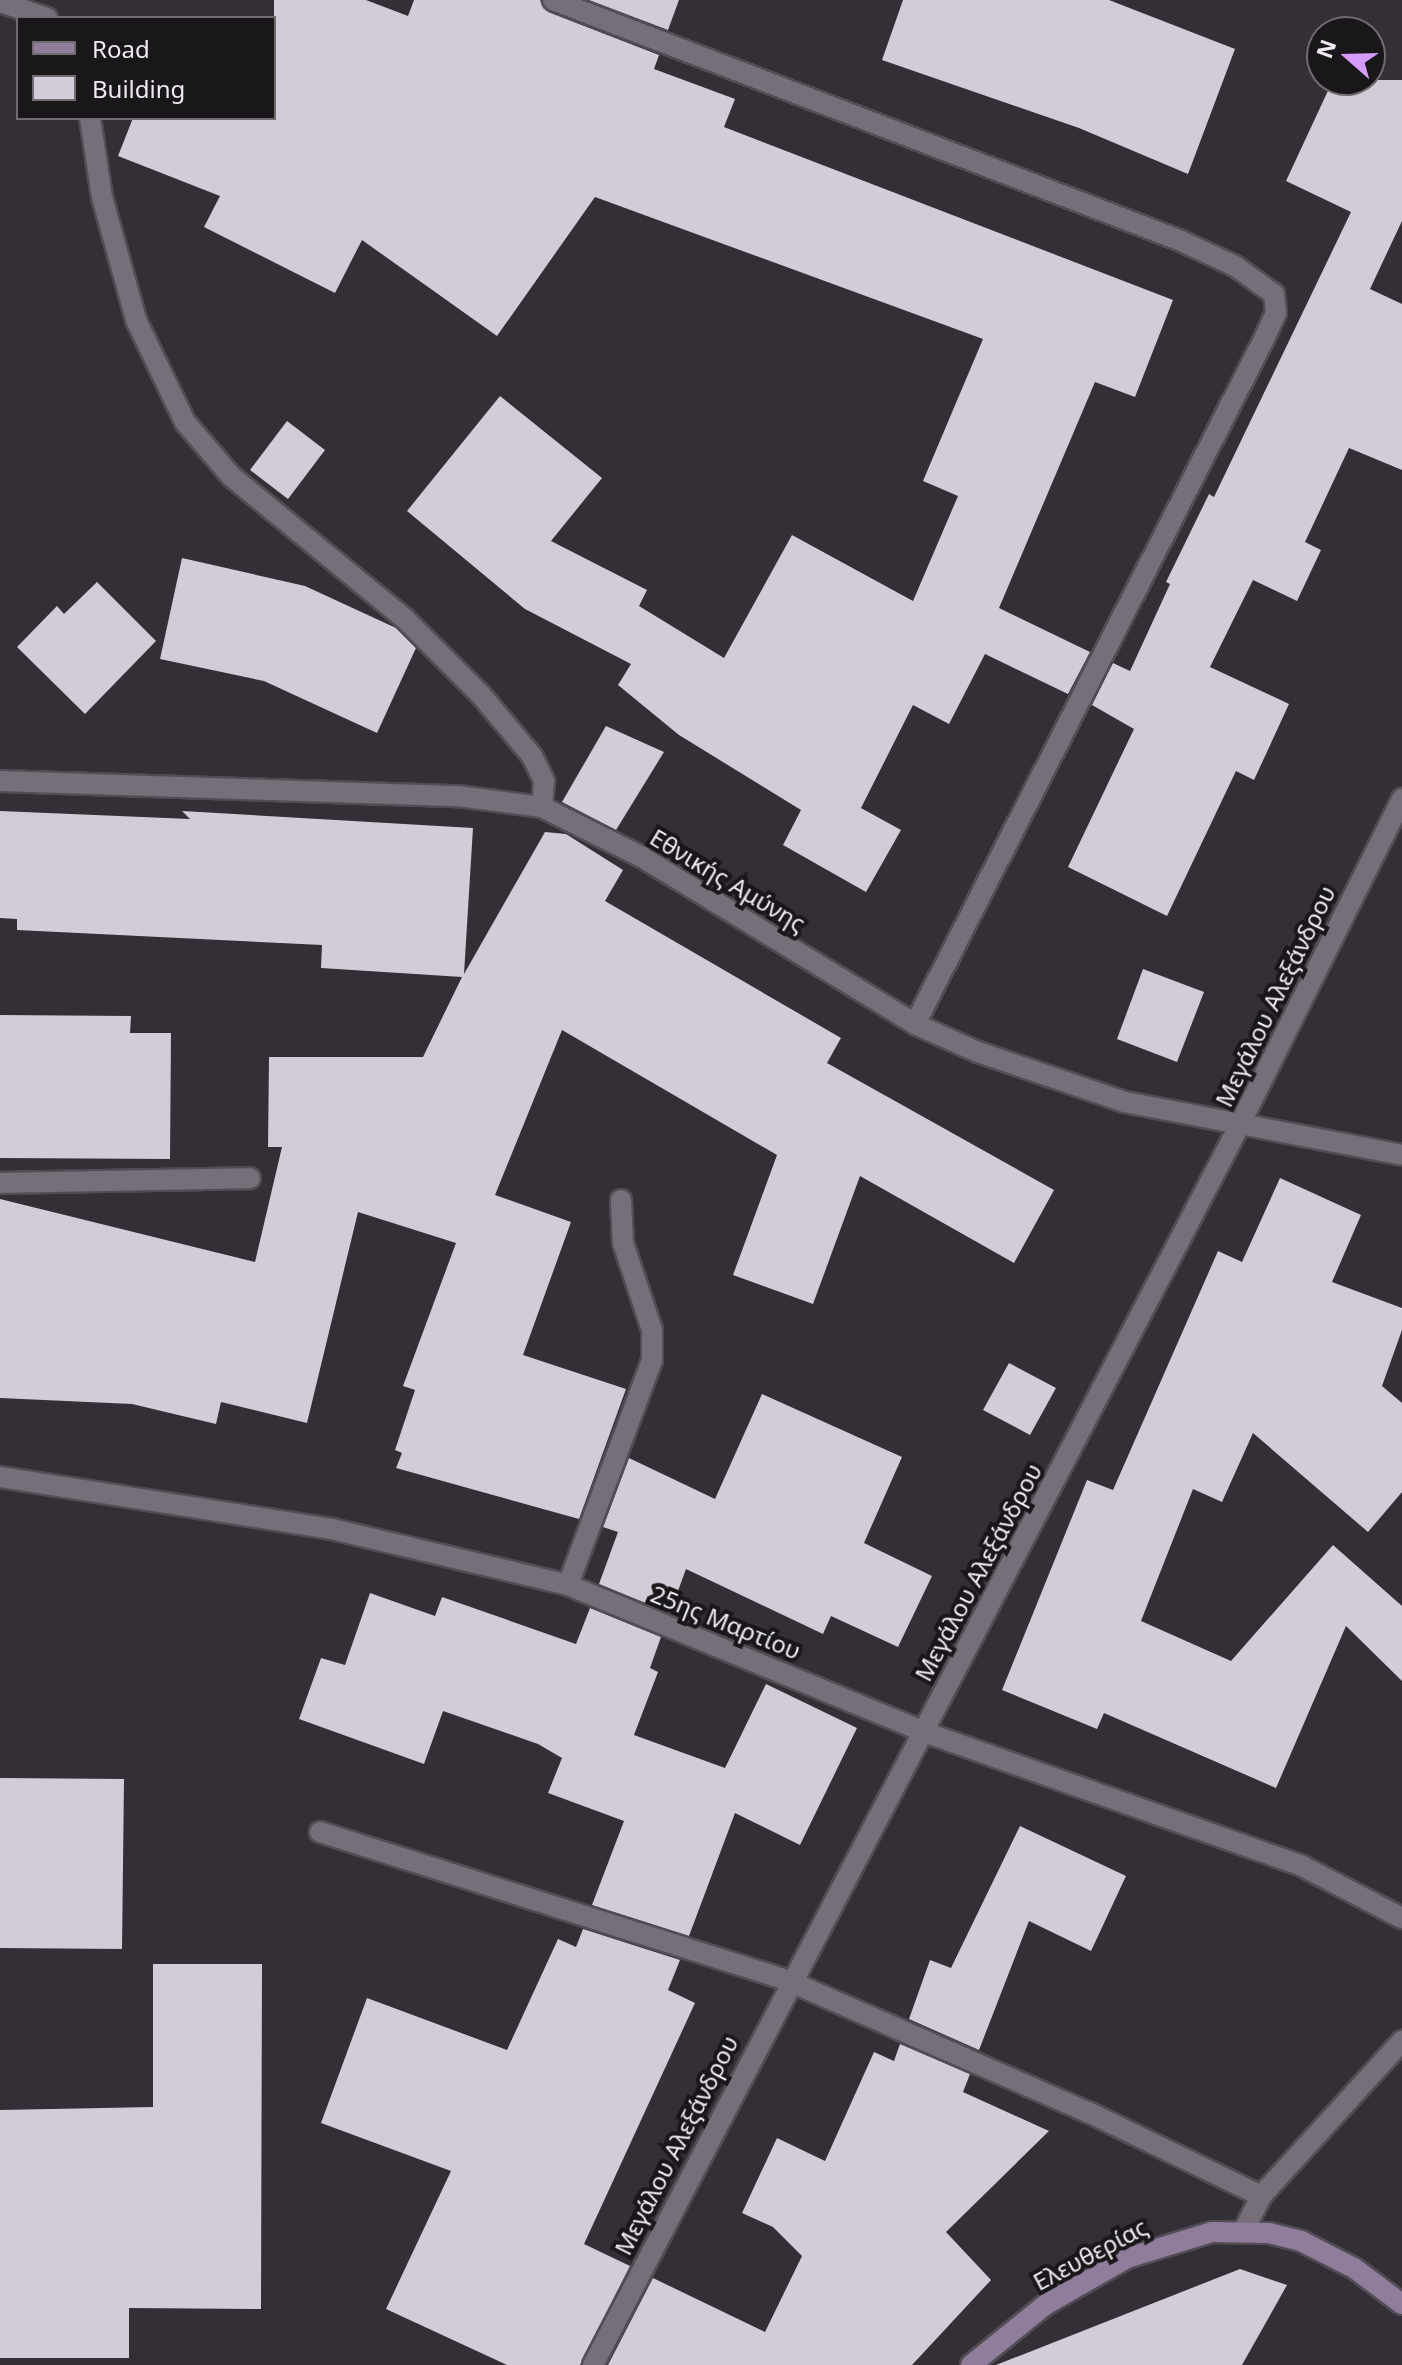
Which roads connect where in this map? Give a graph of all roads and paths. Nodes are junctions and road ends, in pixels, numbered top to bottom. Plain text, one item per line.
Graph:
1 (553, 0) edge
2 (0, 2) edge
3 (41, 16) edge
4 (90, 120) edge
5 (0, 781) edge
6 (1402, 799) edge
7 (542, 807) junction
8 (915, 1024) junction
9 (1238, 1128) junction
10 (1402, 1155) edge
11 (250, 1178) dead end
12 (0, 1183) edge
13 (621, 1200) dead end
14 (0, 1477) edge
15 (568, 1585) junction
16 (924, 1732) junction
17 (320, 1832) dead end
18 (1402, 1918) edge
19 (789, 1981) junction
20 (1402, 2041) edge
21 (1261, 2196) junction
22 (1244, 2230) junction
23 (1402, 2304) edge
24 (593, 2365) edge
25 (971, 2365) edge

1 - 8 street
2 - 3 street
4 - 7 street
5 - 7 street, Εθνικής Αμύνης
6 - 9 street, Μεγάλου Αλεξάνδρου
7 - 8 street, Εθνικής Αμύνης
8 - 9 street, Εθνικής Αμύνης
9 - 10 street, Εθνικής Αμύνης
9 - 16 street, Μεγάλου Αλεξάνδρου
11 - 12 street
13 - 15 street
14 - 15 street, 25ης Μαρτίου
15 - 16 street, 25ης Μαρτίου
16 - 18 street, 25ης Μαρτίου
16 - 19 street, Μεγάλου Αλεξάνδρου
17 - 19 street
19 - 21 street
19 - 24 street, Μεγάλου Αλεξάνδρου
20 - 21 street
21 - 22 street
22 - 23 street, Ελευθερίας
22 - 25 street, Ελευθερίας

